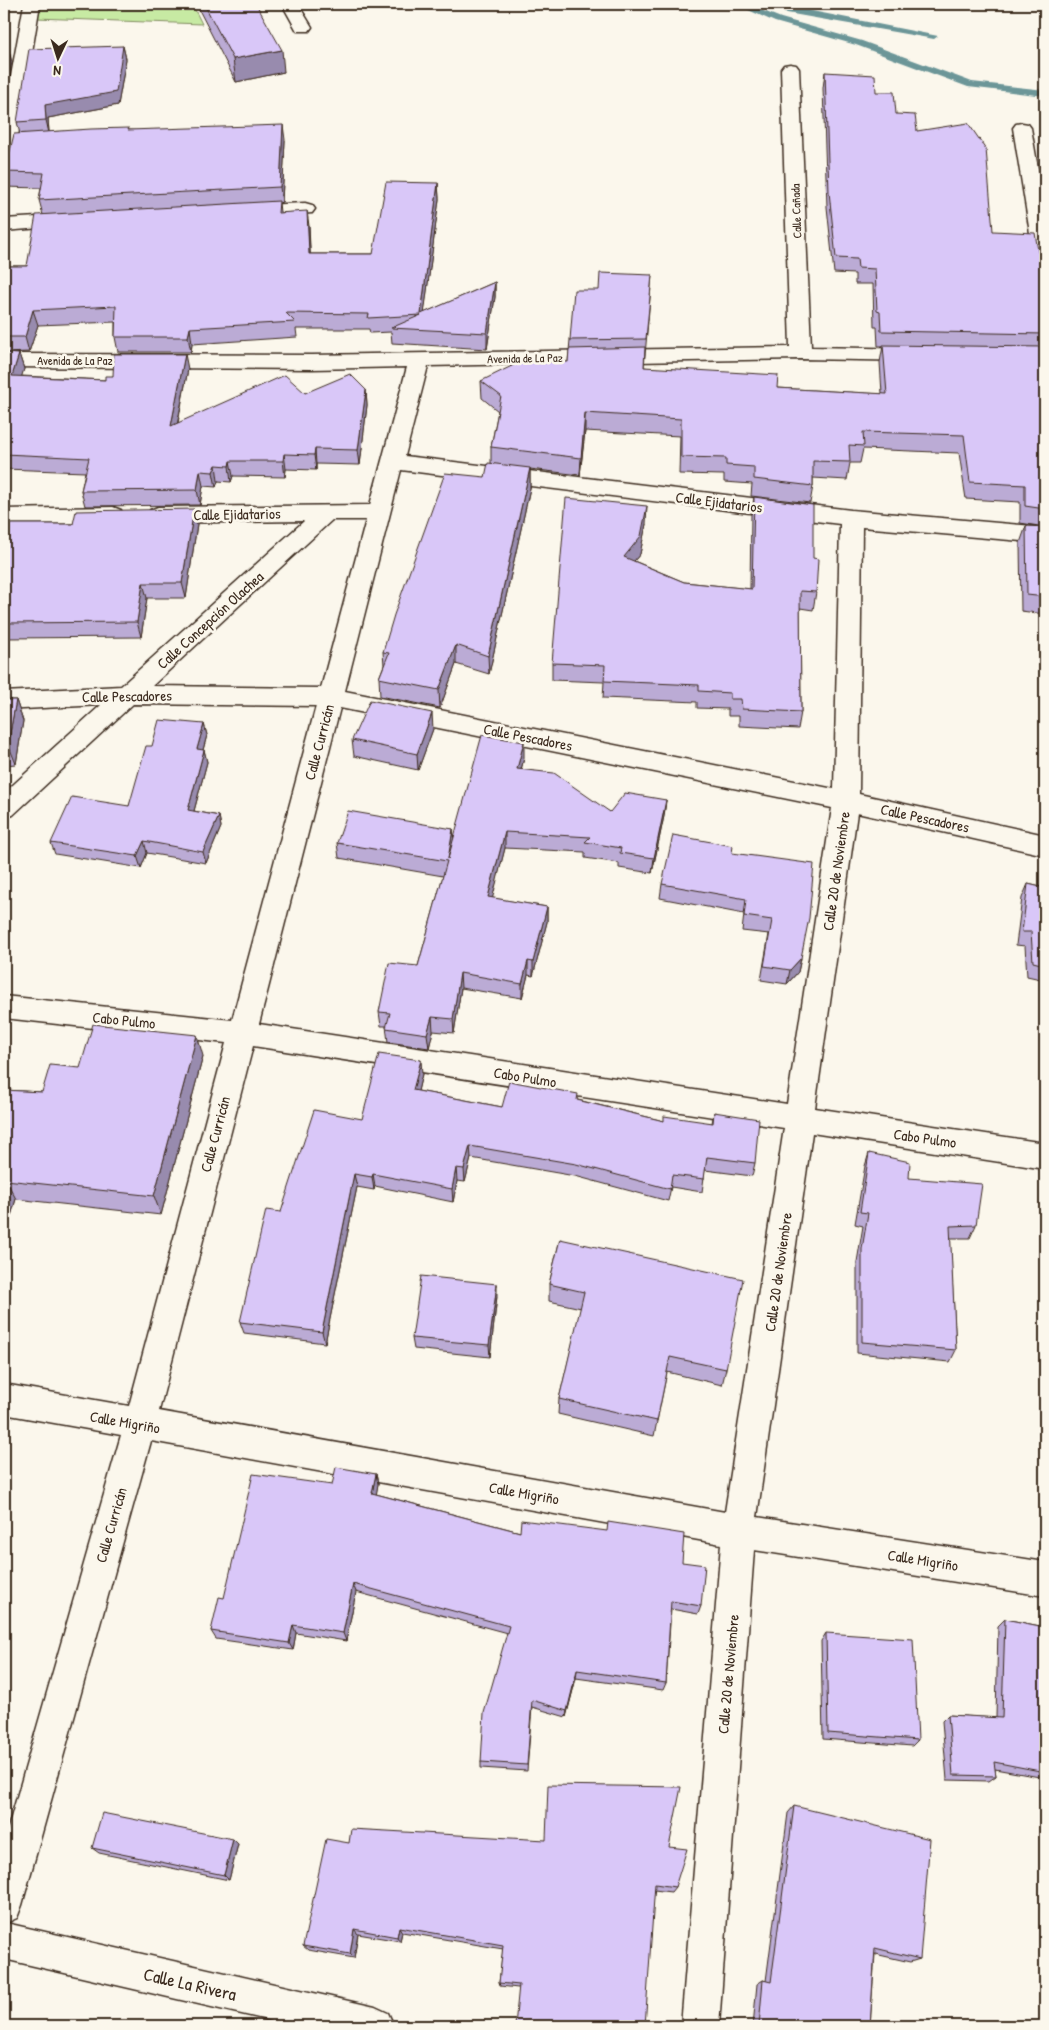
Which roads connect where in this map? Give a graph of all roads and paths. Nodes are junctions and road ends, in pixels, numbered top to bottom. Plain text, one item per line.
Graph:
1 (32, 4) edge
2 (290, 4) edge
3 (303, 27) dead end
4 (790, 69) dead end
5 (1022, 128) dead end
6 (25, 142) edge
7 (5, 143) edge
8 (4, 166) edge
9 (305, 209) edge
10 (227, 213) edge
11 (91, 220) edge
12 (4, 225) edge
13 (1045, 264) edge
14 (801, 353) junction
15 (938, 355) edge
16 (4, 360) edge
17 (419, 361) junction
18 (393, 462) junction
19 (379, 512) junction
20 (326, 513) junction
21 (4, 517) edge
22 (850, 518) junction
23 (1045, 535) edge
24 (127, 695) junction
25 (331, 697) junction
26 (4, 701) edge
27 (846, 801) junction
28 (4, 808) edge
29 (1045, 845) edge
30 (4, 1007) edge
31 (242, 1033) junction
32 (801, 1120) junction
33 (1045, 1156) edge
34 (4, 1399) edge
35 (140, 1424) junction
36 (739, 1531) junction
37 (1045, 1579) edge
38 (4, 1905) edge
39 (4, 1941) edge
40 (376, 2026) edge
41 (700, 2026) edge

1 - 7 street
2 - 3 street
4 - 14 street, Calle Cañada
5 - 13 street
6 - 7 street
7 - 8 street
9 - 10 street
11 - 12 street
14 - 15 street, Avenida de La Paz
14 - 17 street, Avenida de La Paz
16 - 17 street, Avenida de La Paz
17 - 18 street, Calle Curricán
18 - 19 street, Calle Curricán
18 - 22 street, Calle Ejidatarios
19 - 20 street, Calle Ejidatarios
19 - 25 street, Calle Curricán
20 - 21 street, Calle Ejidatarios
20 - 24 street, Calle Concepción Olachea
22 - 23 street, Calle Ejidatarios
22 - 27 street, Calle 20 de Noviembre
24 - 25 street, Calle Pescadores
24 - 26 street, Calle Pescadores
24 - 28 street, Calle Concepción Olachea
25 - 27 street, Calle Pescadores
25 - 31 street, Calle Curricán
27 - 29 street, Calle Pescadores
27 - 32 street, Calle 20 de Noviembre
30 - 31 street, Cabo Pulmo
31 - 32 street, Cabo Pulmo
31 - 35 street, Calle Curricán
32 - 33 street, Cabo Pulmo
32 - 36 street, Calle 20 de Noviembre
34 - 35 street, Calle Migriño
35 - 36 street, Calle Migriño
35 - 38 street, Calle Curricán
36 - 37 street, Calle Migriño
36 - 41 street, Calle 20 de Noviembre
39 - 40 street, Calle La Rivera

